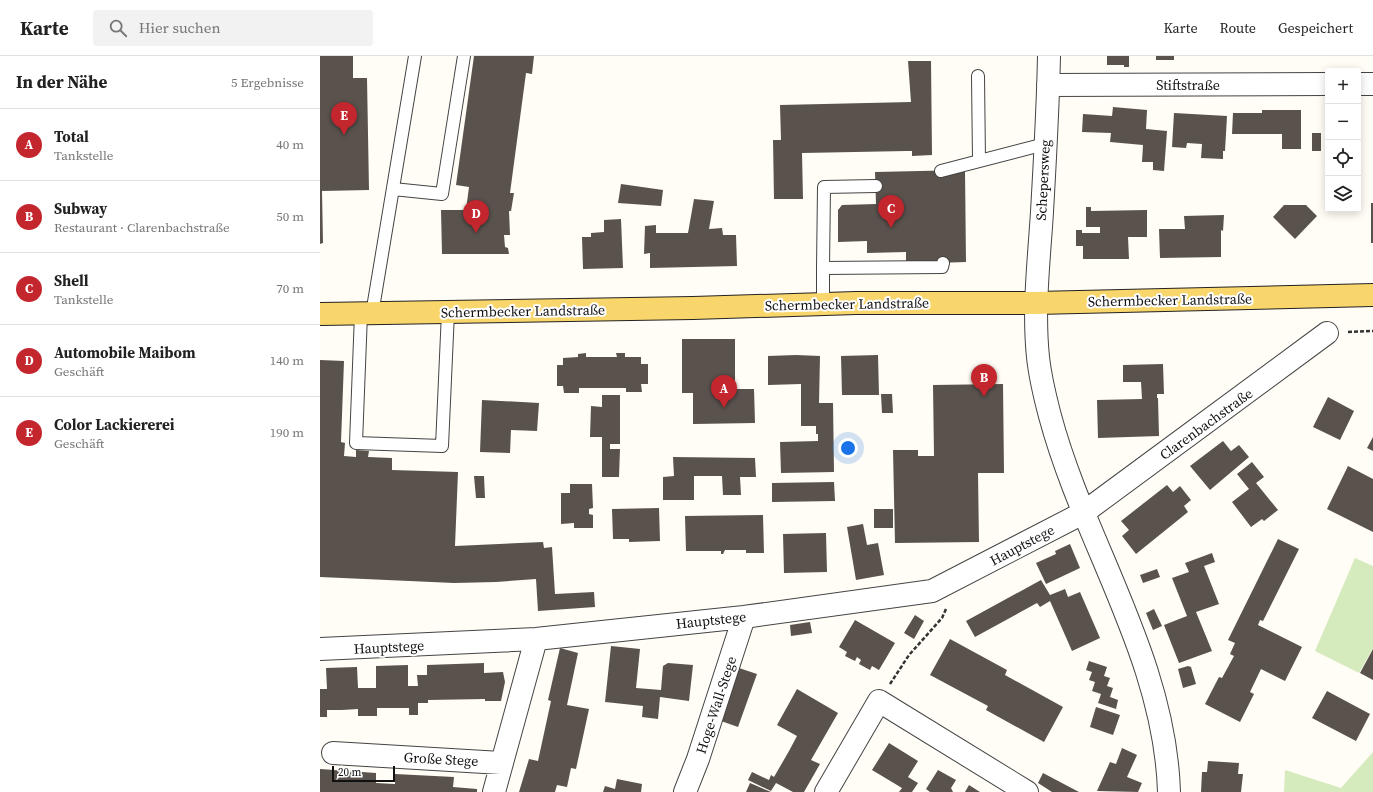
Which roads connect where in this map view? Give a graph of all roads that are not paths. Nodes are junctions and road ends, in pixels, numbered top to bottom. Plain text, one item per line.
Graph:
1 (415, 56) edge
2 (464, 56) edge
3 (1049, 56) edge
4 (978, 76) dead end
5 (1325, 84) edge
6 (1361, 84) edge
7 (1373, 84) edge
8 (1048, 85) junction
9 (1045, 144) junction
10 (979, 161) junction
11 (941, 171) dead end
12 (876, 186) dead end
13 (392, 189) junction
14 (943, 263) dead end
15 (823, 268) junction
16 (1373, 295) edge
17 (1036, 303) junction
18 (823, 304) junction
19 (448, 312) junction
20 (320, 314) edge
21 (366, 314) junction
22 (1327, 333) dead end
23 (1083, 513) junction
24 (744, 617) junction
25 (536, 639) junction
26 (320, 649) edge
27 (333, 753) dead end
28 (501, 763) junction
29 (494, 792) edge
30 (685, 792) edge
31 (826, 792) edge
32 (1027, 792) edge
33 (1169, 792) edge

1 - 13 lane
2 - 13 lane
3 - 8 street, Schepersweg
4 - 10 lane
5 - 8 street, Stiftstraße
6 - 7 street
8 - 9 street, Schepersweg
9 - 10 lane
9 - 17 street, Schepersweg
10 - 11 lane
12 - 15 lane
13 - 21 lane
14 - 15 lane
15 - 18 lane
16 - 17 main road, Schermbecker Landstraße
17 - 18 main road, Schermbecker Landstraße
17 - 23 street
18 - 19 main road, Schermbecker Landstraße
19 - 21 main road, Schermbecker Landstraße
19 - 21 lane
20 - 21 main road, Schermbecker Landstraße
22 - 23 street, Clarenbachstraße
23 - 24 street, Hauptstege
23 - 33 street
24 - 25 street, Hauptstege
24 - 30 street, Hoge-Wall-Stege
25 - 26 street, Hauptstege
25 - 28 street, Große Stege
27 - 28 street, Große Stege
28 - 29 street, Große Stege
31 - 32 street

